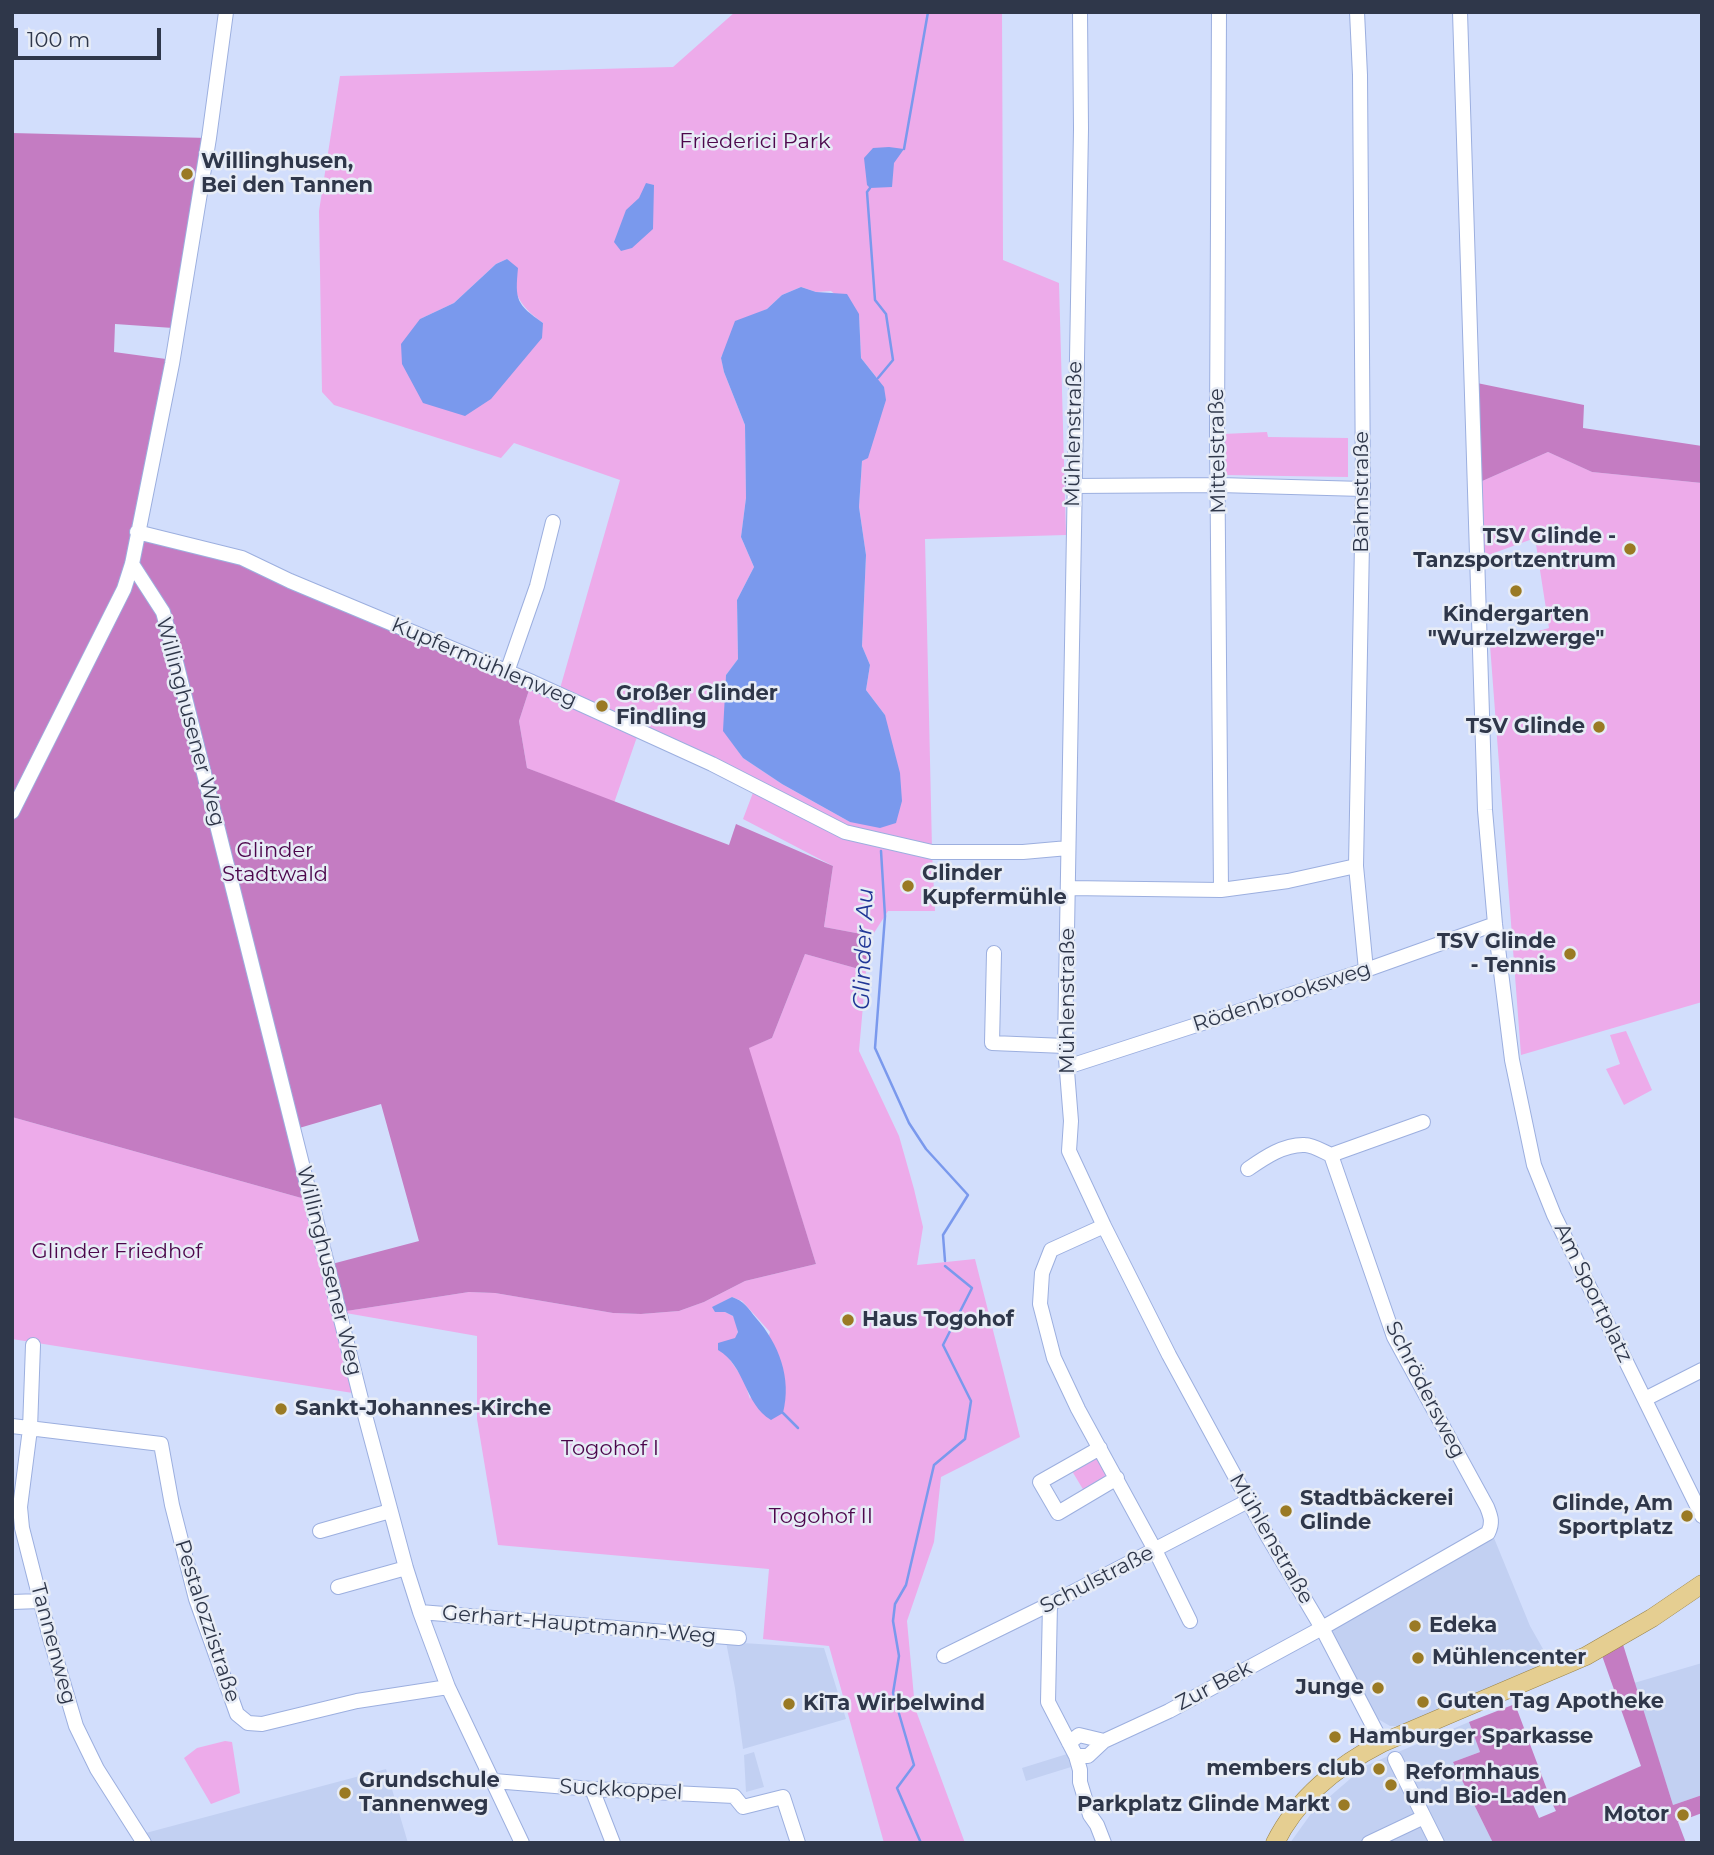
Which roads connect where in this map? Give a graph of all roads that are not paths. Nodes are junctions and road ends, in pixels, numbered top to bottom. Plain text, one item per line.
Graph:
1 (226, 12) edge
2 (1080, 12) edge
3 (1219, 12) edge
4 (1357, 12) edge
5 (1460, 12) edge
6 (1219, 485) junction
7 (1073, 486) junction
8 (1363, 489) junction
9 (553, 522) dead end
10 (137, 532) junction
11 (132, 564) junction
12 (508, 672) junction
13 (12, 812) edge
14 (1068, 848) junction
15 (1356, 866) junction
16 (1068, 888) junction
17 (1221, 890) junction
18 (1495, 924) junction
19 (994, 953) dead end
20 (1366, 970) junction
21 (1065, 1046) junction
22 (1067, 1067) junction
23 (1423, 1122) dead end
24 (1331, 1155) junction
25 (1248, 1169) dead end
26 (1104, 1226) junction
27 (33, 1345) dead end
28 (1702, 1370) edge
29 (1645, 1399) junction
30 (12, 1426) edge
31 (30, 1429) junction
32 (1100, 1448) junction
33 (1117, 1478) junction
34 (1248, 1501) junction
35 (16, 1506) edge
36 (390, 1511) junction
37 (1702, 1516) edge
38 (320, 1531) dead end
39 (1155, 1550) junction
40 (406, 1567) junction
41 (1702, 1584) edge
42 (338, 1587) dead end
43 (40, 1601) junction
44 (12, 1602) edge
45 (1050, 1604) junction
46 (419, 1612) junction
47 (1190, 1621) dead end
48 (1322, 1628) junction
49 (738, 1638) dead end
50 (944, 1656) dead end
51 (448, 1687) junction
52 (1104, 1741) junction
53 (1382, 1743) junction
54 (1072, 1749) junction
55 (1395, 1759) dead end
56 (494, 1781) junction
57 (592, 1789) junction
58 (1424, 1817) junction
59 (145, 1843) edge
60 (523, 1843) edge
61 (613, 1843) edge
62 (798, 1843) edge
63 (1104, 1843) edge
64 (1275, 1843) edge
65 (1369, 1843) edge
66 (1437, 1843) edge

1 - 10 street
2 - 7 street, Mühlenstraße
3 - 6 street, Mittelstraße
4 - 8 street, Bahnstraße
5 - 18 street, Am Sportplatz
6 - 7 street
6 - 8 street
6 - 17 street, Mittelstraße
7 - 14 street, Mühlenstraße
8 - 15 street, Bahnstraße
9 - 12 street
10 - 11 street
10 - 12 street, Kupfermühlenweg
11 - 13 street
11 - 36 street, Willinghusener Weg
12 - 14 street, Kupfermühlenweg
14 - 16 street, Mühlenstraße
15 - 17 street
15 - 20 street, Bahnstraße
16 - 17 street
16 - 21 street, Mühlenstraße
18 - 20 street, Rödenbrooksweg
18 - 29 street, Am Sportplatz
19 - 21 street
20 - 22 street, Rödenbrooksweg
21 - 22 street, Mühlenstraße
22 - 26 street, Mühlenstraße
23 - 24 street
24 - 25 street
24 - 48 street, Schrödersweg
26 - 32 street
26 - 34 street, Mühlenstraße
27 - 31 street, Tannenweg
28 - 29 street
29 - 37 street, Am Sportplatz
30 - 31 street
31 - 35 street, Tannenweg
31 - 51 street, Pestalozzistraße
32 - 33 street
32 - 33 street
33 - 39 street
34 - 39 street, Schulstraße
34 - 48 street, Mühlenstraße
35 - 43 street, Tannenweg
36 - 38 street
36 - 40 street, Willinghusener Weg
39 - 45 street, Schulstraße
39 - 47 street
40 - 42 street
40 - 46 street, Willinghusener Weg
41 - 53 main road
43 - 44 street
43 - 59 street, Tannenweg
45 - 50 street, Schulstraße
45 - 54 street
46 - 49 street, Gerhart-Hauptmann-Weg
46 - 51 street, Willinghusener Weg
48 - 52 street, Zur Bek
48 - 53 street, Mühlenstraße
51 - 56 street, Willinghusener Weg
52 - 54 street, Zur Bek
52 - 54 street, Zur Bek
53 - 64 main road
54 - 63 street
55 - 58 street
56 - 57 street, Suckkoppel
56 - 60 street, Willinghusener Weg
57 - 61 street
57 - 62 street, Suckkoppel
58 - 65 street
58 - 66 street

